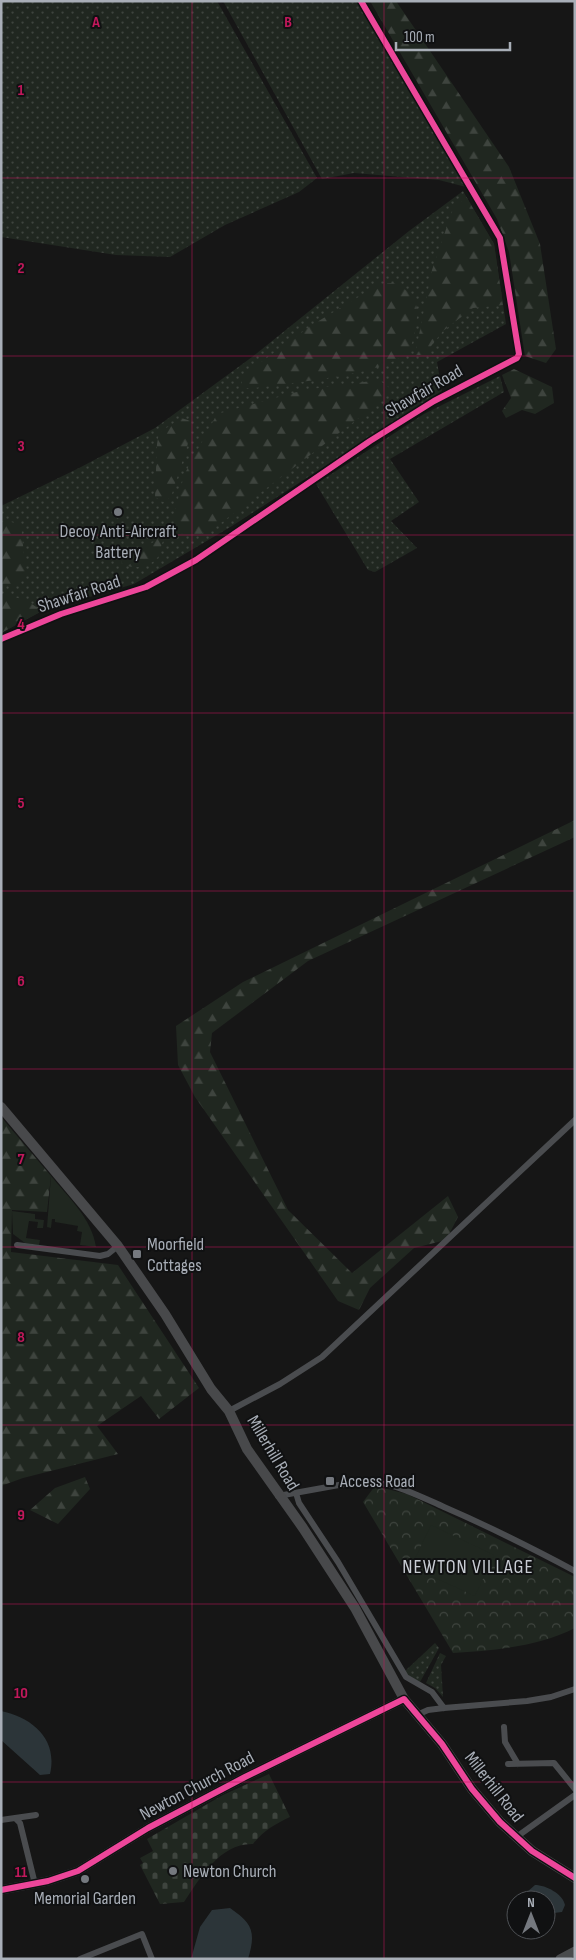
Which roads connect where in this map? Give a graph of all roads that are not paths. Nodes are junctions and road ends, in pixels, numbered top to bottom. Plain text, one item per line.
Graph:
1 (361, 1) edge
2 (1, 639) edge
3 (1, 1107) edge
4 (575, 1120) edge
5 (17, 1245) dead end
6 (118, 1246) junction
7 (229, 1411) junction
8 (296, 1493) junction
9 (278, 1496) junction
10 (575, 1570) edge
11 (575, 1689) edge
12 (404, 1700) junction
13 (444, 1708) junction
14 (417, 1716) junction
15 (504, 1727) dead end
16 (508, 1764) dead end
17 (518, 1764) junction
18 (575, 1789) edge
19 (575, 1795) edge
20 (36, 1815) dead end
21 (15, 1818) junction
22 (1, 1820) edge
23 (515, 1838) junction
24 (575, 1878) edge
25 (35, 1884) junction
26 (1, 1890) edge
27 (575, 1951) edge
28 (80, 1959) edge
29 (152, 1959) edge
30 (560, 1959) edge

1 - 2 street, Shawfair Road
3 - 6 main road, Millerhill Road
4 - 7 street
5 - 6 street
6 - 7 main road, Millerhill Road
7 - 9 main road, Millerhill Road
8 - 9 street
8 - 10 street
8 - 13 street
9 - 12 main road, Millerhill Road
11 - 13 street
12 - 14 main road, Millerhill Road
12 - 25 street, Newton Church Road
13 - 14 street
14 - 23 main road, Millerhill Road
15 - 17 street
16 - 17 street
17 - 18 street
19 - 23 street
20 - 21 street
21 - 22 street
21 - 25 street
23 - 24 main road, Millerhill Road
25 - 26 street, Newton Church Road
27 - 30 street
28 - 29 street

